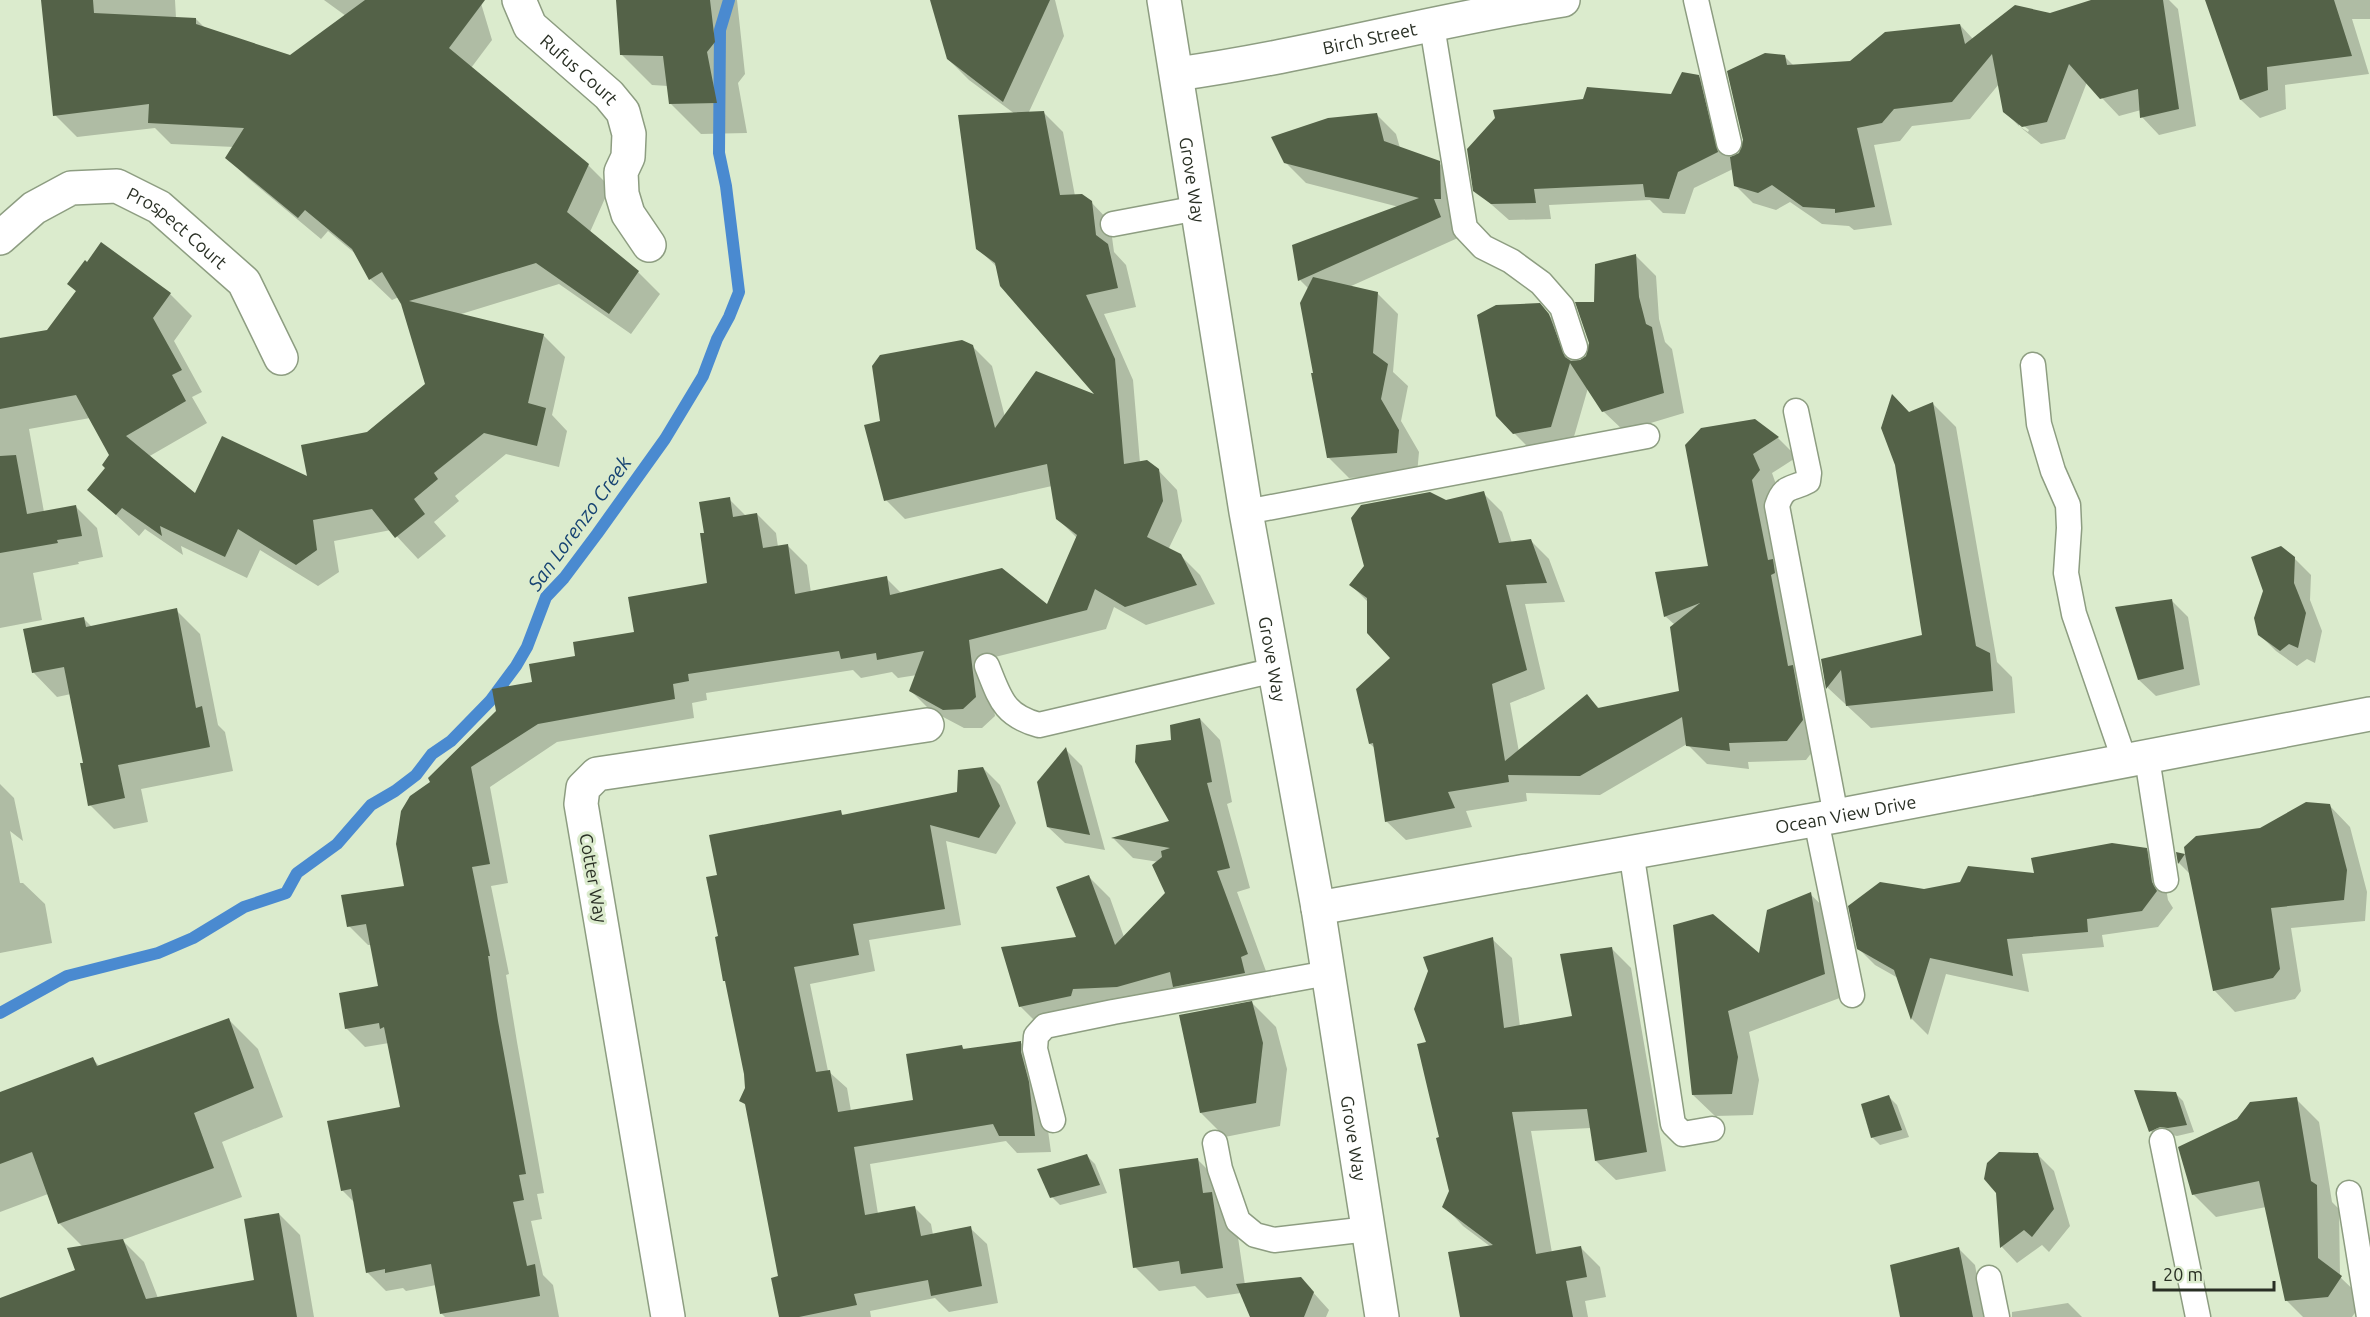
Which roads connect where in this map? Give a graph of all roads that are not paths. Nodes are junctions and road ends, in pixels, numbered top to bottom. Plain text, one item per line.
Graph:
1 (519, 0) edge
2 (1164, 0) edge
3 (1563, 0) edge
4 (1695, 0) edge
5 (1432, 26) junction
6 (1177, 74) junction
7 (1730, 143) dead end
8 (1198, 208) junction
9 (1113, 224) dead end
10 (0, 238) edge
11 (649, 245) dead end
12 (1575, 347) dead end
13 (281, 358) dead end
14 (2033, 365) dead end
15 (1796, 411) dead end
16 (1647, 436) dead end
17 (1245, 512) junction
18 (987, 666) dead end
19 (1275, 670) junction
20 (2370, 714) edge
21 (927, 725) dead end
22 (2136, 760) junction
23 (1826, 818) junction
24 (1631, 852) junction
25 (2166, 880) dead end
26 (1318, 908) junction
27 (1328, 973) junction
28 (1852, 995) dead end
29 (1053, 1120) dead end
30 (1712, 1129) dead end
31 (2162, 1141) dead end
32 (1215, 1143) dead end
33 (2349, 1193) dead end
34 (1368, 1229) junction
35 (1989, 1278) dead end
36 (668, 1317) edge
37 (1382, 1317) edge
38 (1997, 1317) edge
39 (2198, 1317) edge
40 (2368, 1317) edge

1 - 11 street, Rufus Court
2 - 6 street, Grove Way
3 - 5 street, Birch Street
4 - 7 lane
5 - 6 street, Birch Street
5 - 12 lane
6 - 8 street, Grove Way
8 - 9 lane
8 - 17 street, Grove Way
10 - 13 street, Prospect Court
14 - 22 lane
15 - 23 lane
16 - 17 lane
17 - 19 street, Grove Way
18 - 19 lane
19 - 26 street, Grove Way
20 - 22 street, Ocean View Drive
21 - 36 street, Cotter Way
22 - 23 street, Ocean View Drive
22 - 25 lane
23 - 24 street, Ocean View Drive
23 - 28 lane
24 - 26 street, Ocean View Drive
24 - 30 lane
26 - 27 street, Grove Way
27 - 29 lane
27 - 34 street, Grove Way
31 - 39 lane
32 - 34 lane
33 - 40 lane
34 - 37 street, Grove Way
35 - 38 lane

